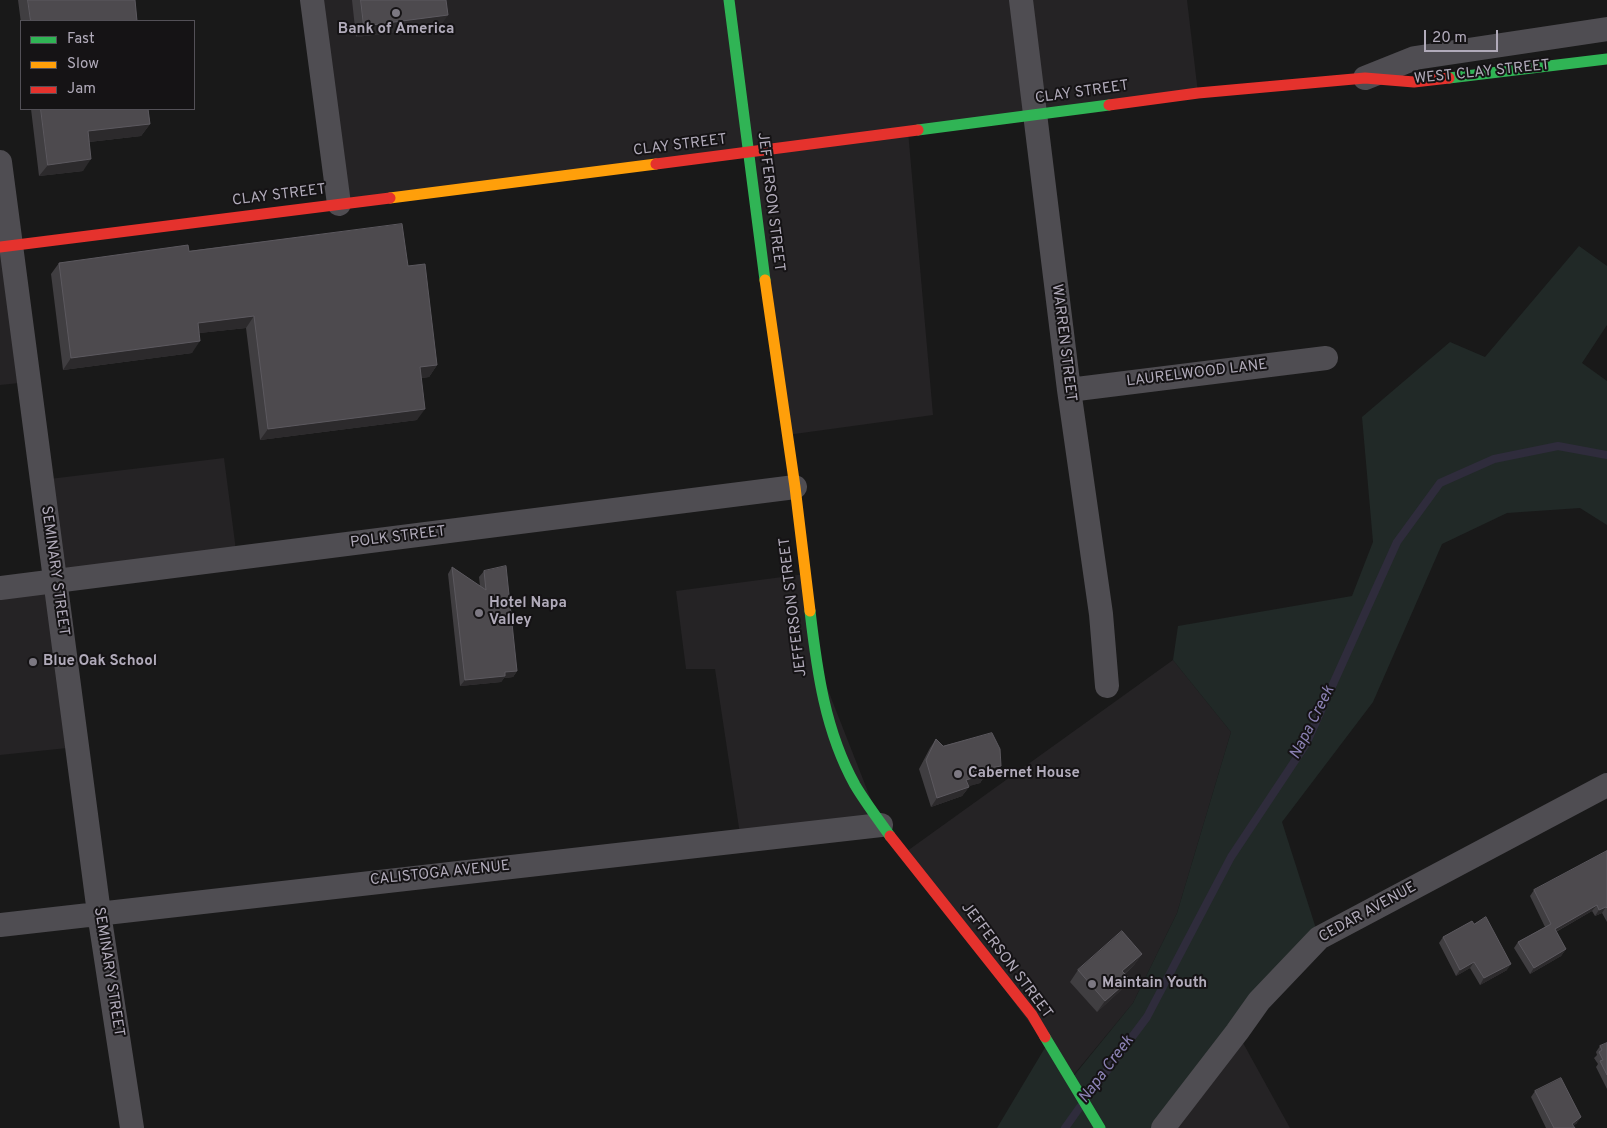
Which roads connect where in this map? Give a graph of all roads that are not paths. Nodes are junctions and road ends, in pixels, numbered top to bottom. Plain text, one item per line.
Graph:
1 (312, 0) edge
2 (729, 0) edge
3 (1021, 0) edge
4 (1607, 29) edge
5 (1607, 58) edge
6 (1365, 78) junction
7 (1035, 115) junction
8 (748, 152) junction
9 (0, 162) edge
10 (339, 204) junction
11 (6, 246) edge
12 (1326, 358) dead end
13 (1069, 390) junction
14 (795, 488) junction
15 (55, 580) junction
16 (0, 588) edge
17 (1107, 686) dead end
18 (1607, 786) edge
19 (881, 825) junction
20 (99, 913) junction
21 (0, 925) edge
22 (132, 1128) edge
23 (1100, 1128) edge
24 (1163, 1128) edge

1 - 10 street
2 - 8 street, JEFFERSON STREET
3 - 7 street, WARREN STREET
4 - 6 street, WEST CLAY STREET
5 - 6 street, WEST CLAY STREET
6 - 7 street, CLAY STREET
7 - 8 street, CLAY STREET
7 - 13 street, WARREN STREET
8 - 10 street, CLAY STREET
8 - 14 street, JEFFERSON STREET
9 - 11 street, SEMINARY STREET
10 - 11 street, CLAY STREET
11 - 15 street, SEMINARY STREET
12 - 13 street, LAURELWOOD LANE
13 - 17 street, WARREN STREET
14 - 15 street, POLK STREET
14 - 19 street, JEFFERSON STREET
15 - 16 street, POLK STREET
15 - 20 street, SEMINARY STREET
18 - 24 street, CEDAR AVENUE
19 - 20 street, CALISTOGA AVENUE
19 - 23 street, JEFFERSON STREET
20 - 21 street, CALISTOGA AVENUE
20 - 22 street, SEMINARY STREET

